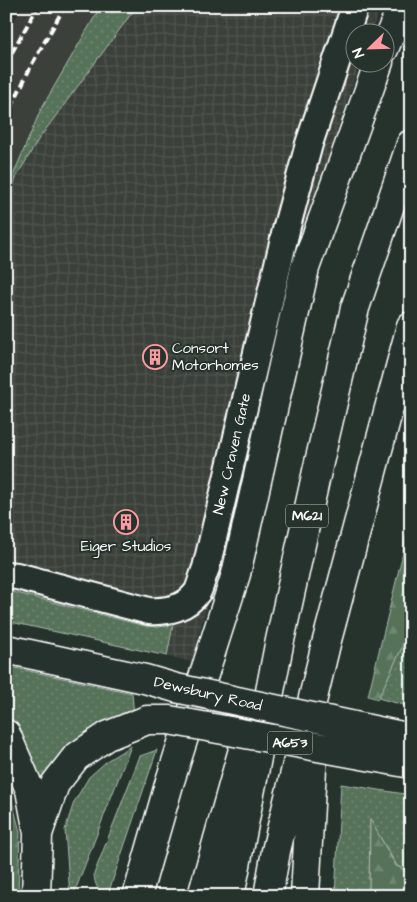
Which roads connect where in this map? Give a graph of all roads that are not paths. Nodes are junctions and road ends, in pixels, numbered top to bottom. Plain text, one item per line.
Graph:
1 (355, 6) edge
2 (402, 6) edge
3 (394, 25) edge
4 (375, 72) edge
5 (411, 144) edge
6 (411, 326) edge
7 (316, 471) junction
8 (6, 575) edge
9 (6, 649) edge
10 (317, 681) junction
11 (6, 734) edge
12 (411, 738) edge
13 (411, 764) edge
14 (38, 834) junction
15 (36, 896) edge
16 (137, 896) edge
17 (202, 896) edge
18 (230, 896) edge
19 (268, 896) edge
20 (306, 896) edge

1 - 8 street, New Craven Gate
2 - 3 main road
4 - 16 main road
5 - 7 main road, M621
6 - 10 main road
7 - 17 main road
7 - 18 main road, M621
9 - 12 main road, Dewsbury Road / A653, bridge
10 - 19 main road
10 - 20 main road
11 - 14 main road, A653
13 - 14 main road, Dewsbury Road / A653, bridge
14 - 15 main road, Dewsbury Road / A653

